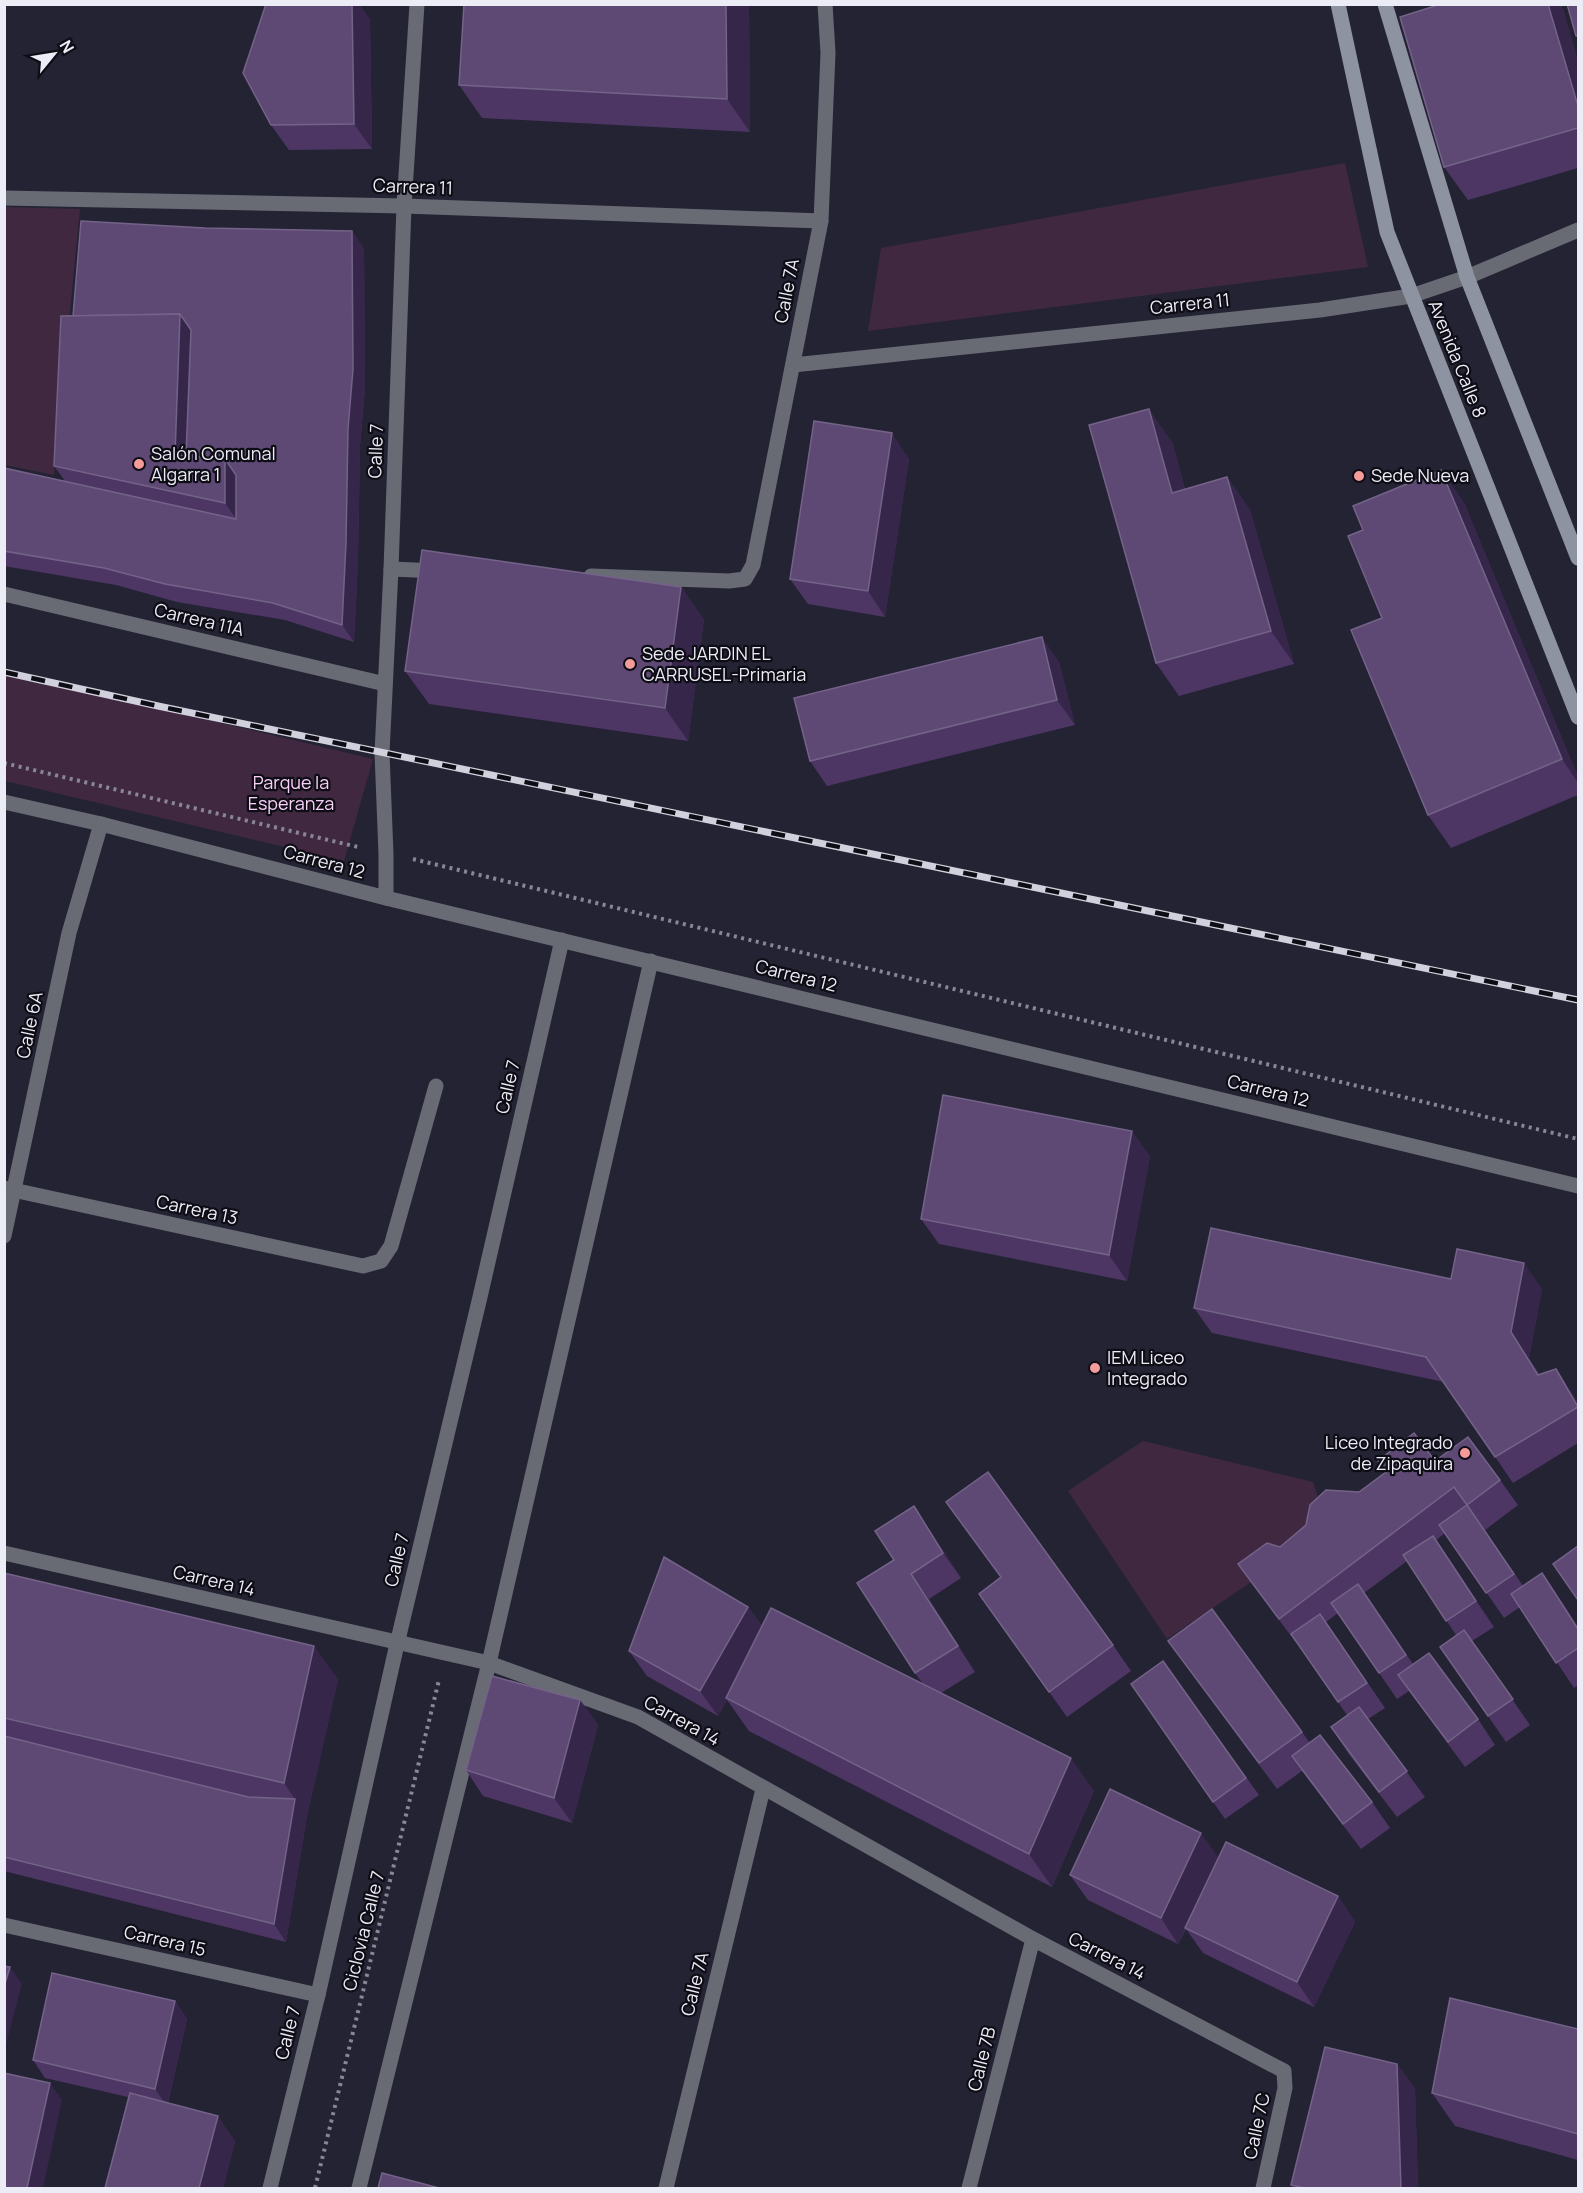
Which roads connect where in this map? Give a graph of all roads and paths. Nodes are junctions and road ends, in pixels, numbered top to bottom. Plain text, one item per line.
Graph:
1 (417, 4) edge
2 (825, 4) edge
3 (1338, 4) edge
4 (1385, 4) edge
5 (4, 198) edge
6 (404, 206) junction
7 (821, 221) junction
8 (1578, 230) edge
9 (1467, 277) junction
10 (1411, 296) junction
11 (793, 365) junction
12 (1578, 558) edge
13 (391, 569) junction
14 (449, 571) edge
15 (578, 576) edge
16 (4, 594) edge
17 (385, 684) junction
18 (1578, 717) edge
19 (4, 763) edge
20 (4, 802) edge
21 (101, 824) junction
22 (386, 854) junction
23 (386, 898) junction
24 (562, 940) junction
25 (651, 961) junction
26 (436, 1086) dead end
27 (1578, 1139) edge
28 (1578, 1186) edge
29 (10, 1189) edge
30 (4, 1236) edge
31 (4, 1553) edge
32 (397, 1644) junction
33 (489, 1663) junction
34 (439, 1679) dead end
35 (763, 1789) junction
36 (4, 1925) edge
37 (1033, 1940) junction
38 (318, 1995) junction
39 (1284, 2071) joint
40 (270, 2188) edge
41 (315, 2188) edge
42 (359, 2188) edge
43 (666, 2188) edge
44 (969, 2188) edge
45 (1263, 2188) edge

1 - 6 street, Calle 7
2 - 7 street, Calle 7A
3 - 10 main road, Avenida Calle 8
4 - 9 main road
5 - 6 street, Carrera 11
6 - 7 street, Carrera 11
6 - 13 street, Calle 7
7 - 11 street, Calle 7A
8 - 9 street, Carrera 11
9 - 10 street, Carrera 11
9 - 12 main road
10 - 11 street, Carrera 11
10 - 18 main road, Avenida Calle 8
11 - 15 street, Calle 7A
13 - 14 street
13 - 17 street, Calle 7
16 - 17 street, Carrera 11A
17 - 22 street, Calle 7
19 - 22 path
20 - 21 street, Carrera 12
21 - 23 street, Carrera 12
21 - 29 street, Calle 6A
22 - 23 street, Calle 7
22 - 27 path
23 - 24 street, Carrera 12
24 - 25 street, Carrera 12
24 - 32 street, Calle 7
25 - 28 street, Carrera 12
25 - 33 street
26 - 29 street, Carrera 13
29 - 30 street, Calle 6A
31 - 32 street, Carrera 14
32 - 33 street, Carrera 14
32 - 38 street, Calle 7
33 - 35 street, Carrera 14
33 - 42 street
34 - 41 path, Ciclovia Calle 7
35 - 37 street, Carrera 14
35 - 43 street, Calle 7A
36 - 38 street, Carrera 15
37 - 39 street, Carrera 14
37 - 44 street, Calle 7B
38 - 40 street, Calle 7
39 - 45 street, Calle 7C

